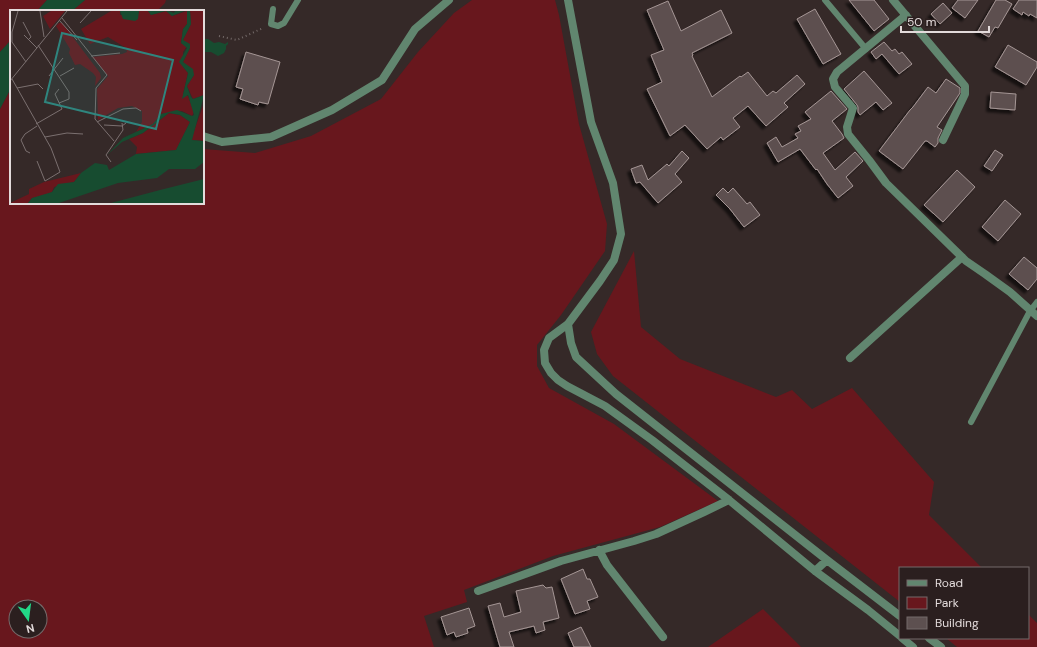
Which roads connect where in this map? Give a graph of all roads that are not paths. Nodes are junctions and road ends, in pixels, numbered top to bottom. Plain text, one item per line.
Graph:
1 (298, 0) edge
2 (449, 0) edge
3 (568, 0) edge
4 (825, 0) edge
5 (893, 0) edge
6 (273, 9) dead end
7 (906, 16) junction
8 (866, 49) junction
9 (204, 136) edge
10 (943, 140) dead end
11 (962, 257) junction
12 (1037, 302) edge
13 (1030, 311) junction
14 (1037, 316) edge
15 (568, 324) junction
16 (850, 358) dead end
17 (616, 394) junction
18 (605, 406) junction
19 (971, 422) dead end
20 (730, 500) junction
21 (600, 550) junction
22 (827, 560) junction
23 (815, 571) junction
24 (478, 591) dead end
25 (879, 600) junction
26 (868, 610) junction
27 (899, 615) edge
28 (899, 635) edge
29 (663, 637) dead end
30 (903, 639) edge
31 (930, 639) edge
32 (913, 647) edge
33 (941, 647) edge

1 - 6 lane
2 - 9 street
3 - 15 street
4 - 8 lane
5 - 7 street
7 - 8 street
7 - 10 street
8 - 11 street
11 - 13 street
11 - 16 street
12 - 13 lane
13 - 14 street
13 - 19 lane
15 - 17 street
15 - 18 street
17 - 18 street
17 - 22 street
18 - 20 street
20 - 21 street
20 - 23 street
21 - 24 street
21 - 29 street
22 - 23 street
22 - 25 street
23 - 26 street
25 - 26 street
25 - 27 street
26 - 28 street
30 - 32 street
31 - 33 street

